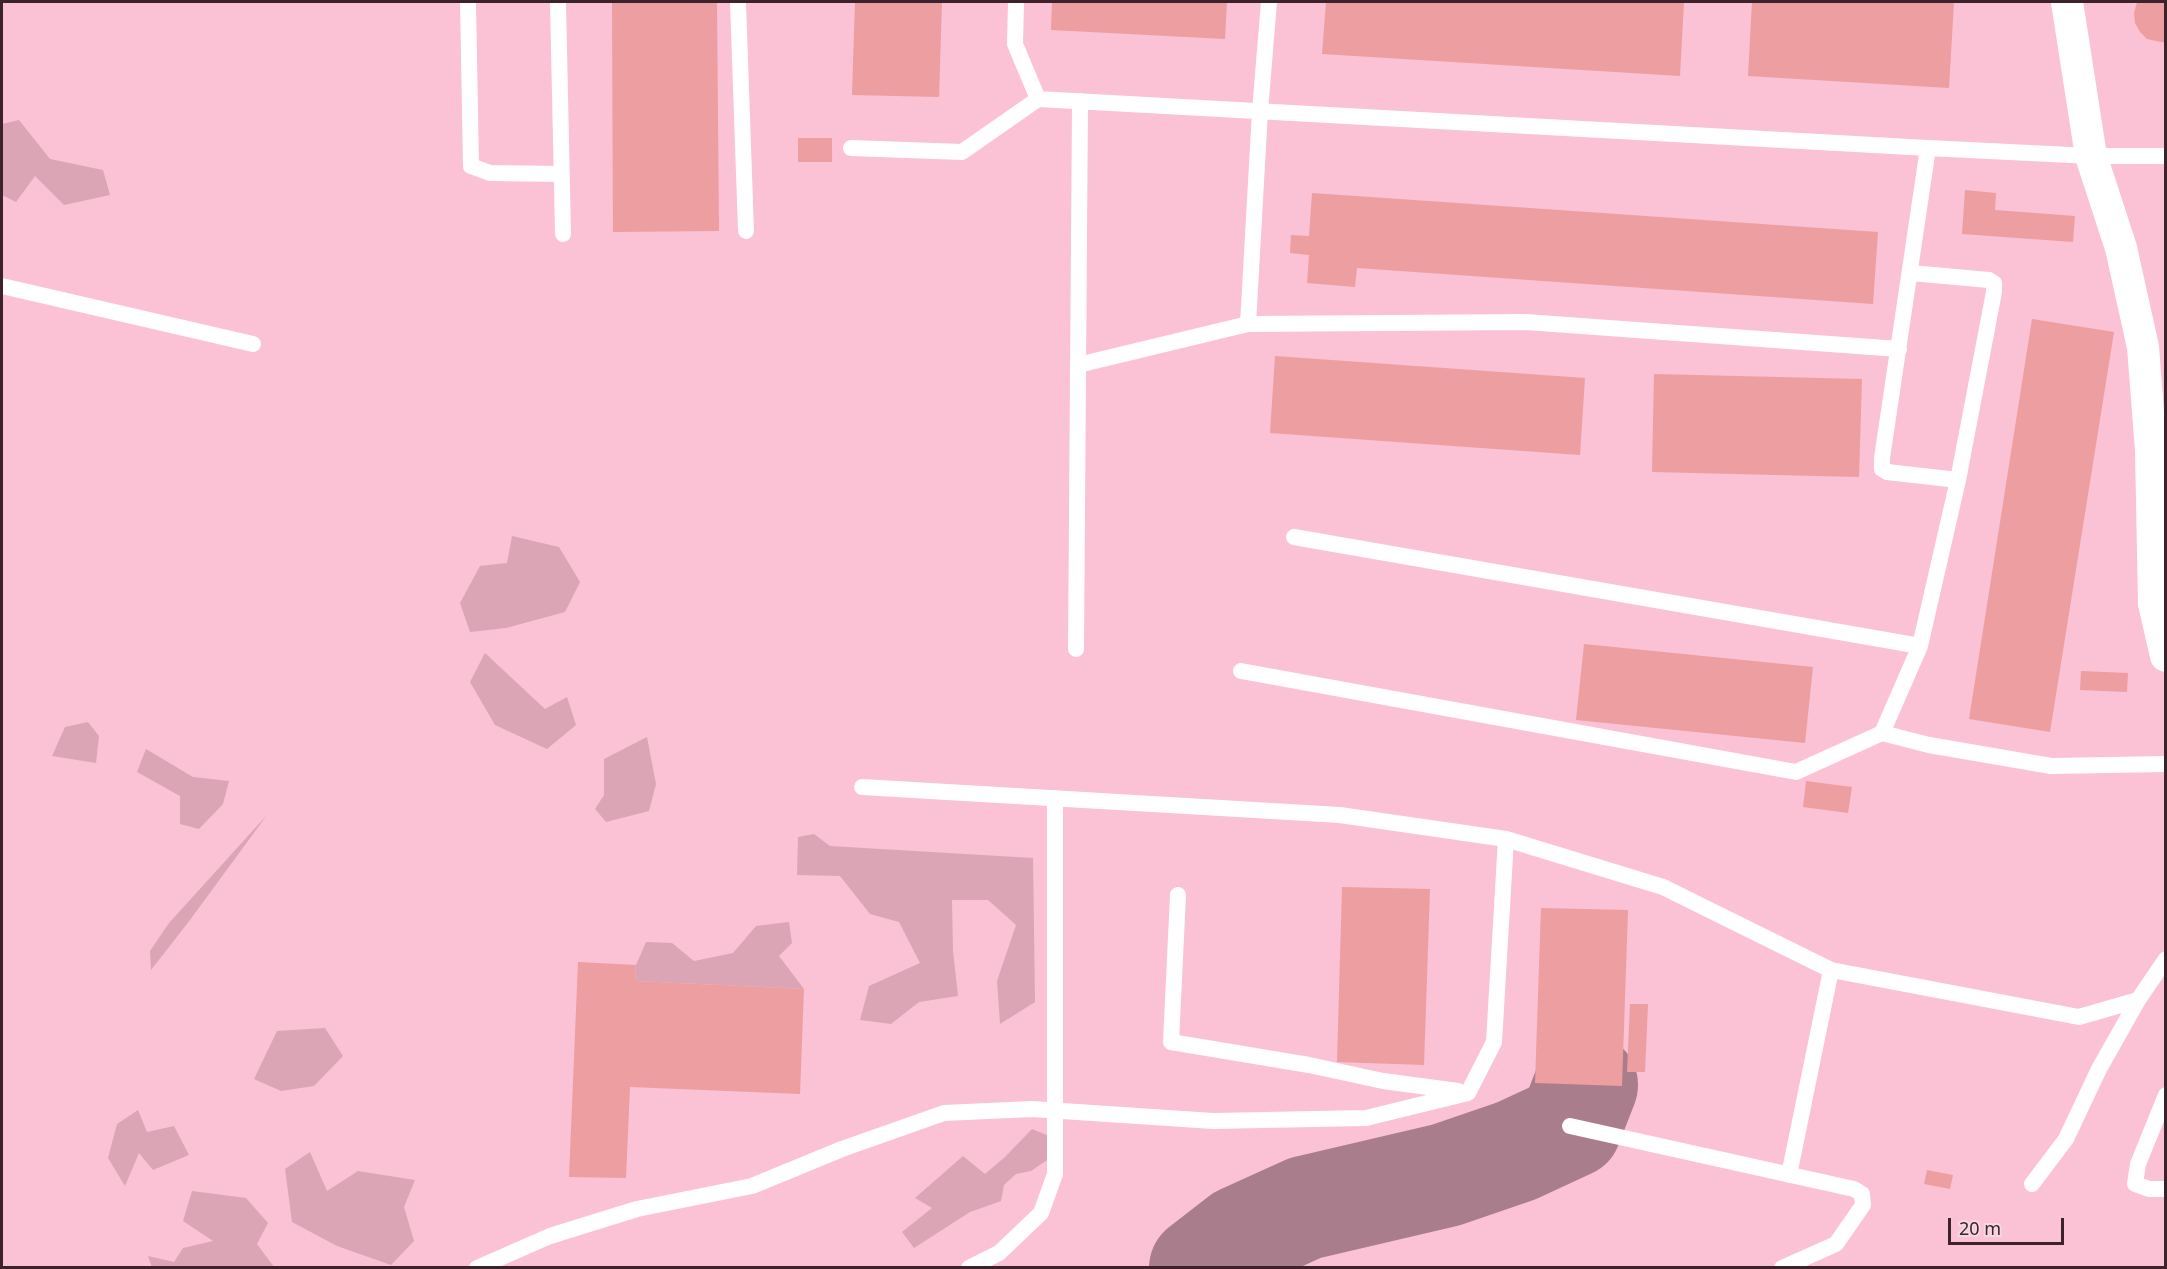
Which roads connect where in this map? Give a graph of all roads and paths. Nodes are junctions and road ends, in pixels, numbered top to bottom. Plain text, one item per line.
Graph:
1 (468, 2) edge
2 (558, 2) edge
3 (738, 2) edge
4 (1016, 2) edge
5 (1269, 2) edge
6 (2067, 2) edge
7 (1038, 99) junction
8 (1080, 101) junction
9 (1260, 111) junction
10 (851, 148) dead end
11 (1928, 148) junction
12 (2091, 156) junction
13 (2166, 156) edge
14 (562, 174) junction
15 (746, 231) dead end
16 (563, 234) dead end
17 (1911, 273) junction
18 (2, 286) edge
19 (1248, 324) junction
20 (253, 344) dead end
21 (1899, 349) junction
22 (1078, 365) junction
23 (1958, 480) junction
24 (1294, 537) dead end
25 (1920, 646) junction
26 (1076, 649) dead end
27 (2166, 656) edge
28 (1241, 671) dead end
29 (1882, 733) junction
30 (2166, 764) edge
31 (862, 787) dead end
32 (1054, 798) junction
33 (1506, 839) junction
34 (1178, 895) dead end
35 (2166, 959) edge
36 (1831, 970) junction
37 (2138, 1000) junction
38 (1468, 1093) junction
39 (2166, 1095) edge
40 (1056, 1111) junction
41 (1570, 1126) dead end
42 (1788, 1175) junction
43 (2032, 1184) dead end
44 (2166, 1189) edge
45 (477, 1268) edge
46 (969, 1268) edge
47 (1782, 1268) edge

1 - 14 lane
2 - 14 lane
3 - 15 lane
4 - 7 lane
5 - 9 lane
6 - 12 street
7 - 8 lane
7 - 10 lane
8 - 9 lane
8 - 22 lane
9 - 11 lane
9 - 19 lane
11 - 12 lane
11 - 17 lane
12 - 13 lane
12 - 27 street
14 - 16 lane
17 - 21 lane
17 - 23 lane
18 - 20 lane
19 - 21 lane
19 - 22 lane
21 - 23 lane
22 - 26 lane
23 - 25 lane
24 - 25 lane
25 - 29 lane
28 - 29 lane
29 - 30 lane
31 - 32 lane
32 - 33 lane
32 - 40 lane
33 - 36 lane
33 - 38 lane
34 - 38 lane
35 - 37 lane
36 - 37 lane
36 - 42 lane
37 - 43 lane
38 - 40 lane
39 - 44 lane
40 - 45 lane
40 - 46 lane
41 - 42 lane
42 - 47 lane

